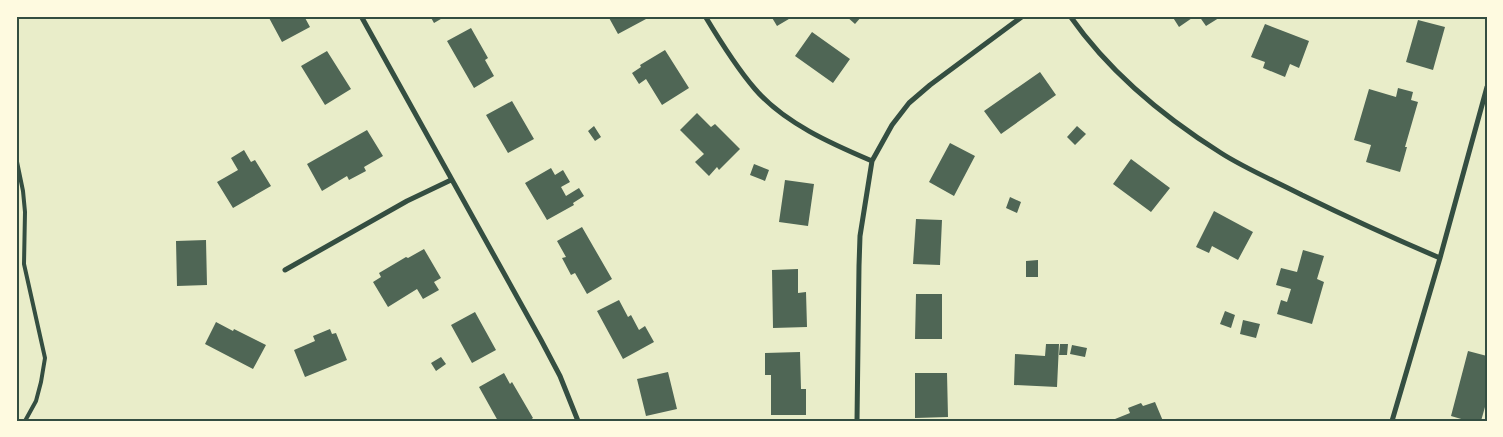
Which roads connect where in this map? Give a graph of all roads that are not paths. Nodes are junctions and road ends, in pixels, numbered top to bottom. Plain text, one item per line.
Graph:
1 (361, 16) edge
2 (705, 16) edge
3 (1023, 16) edge
4 (1070, 16) edge
5 (1487, 87) edge
6 (16, 157) edge
7 (872, 161) junction
8 (451, 180) junction
9 (1440, 258) junction
10 (285, 270) dead end
11 (25, 421) edge
12 (578, 421) edge
13 (857, 421) edge
14 (1392, 421) edge

1 - 8 street
2 - 7 street
3 - 7 street
4 - 9 street
5 - 9 street
6 - 11 lane
7 - 13 street
8 - 10 street
8 - 12 street
9 - 14 street

